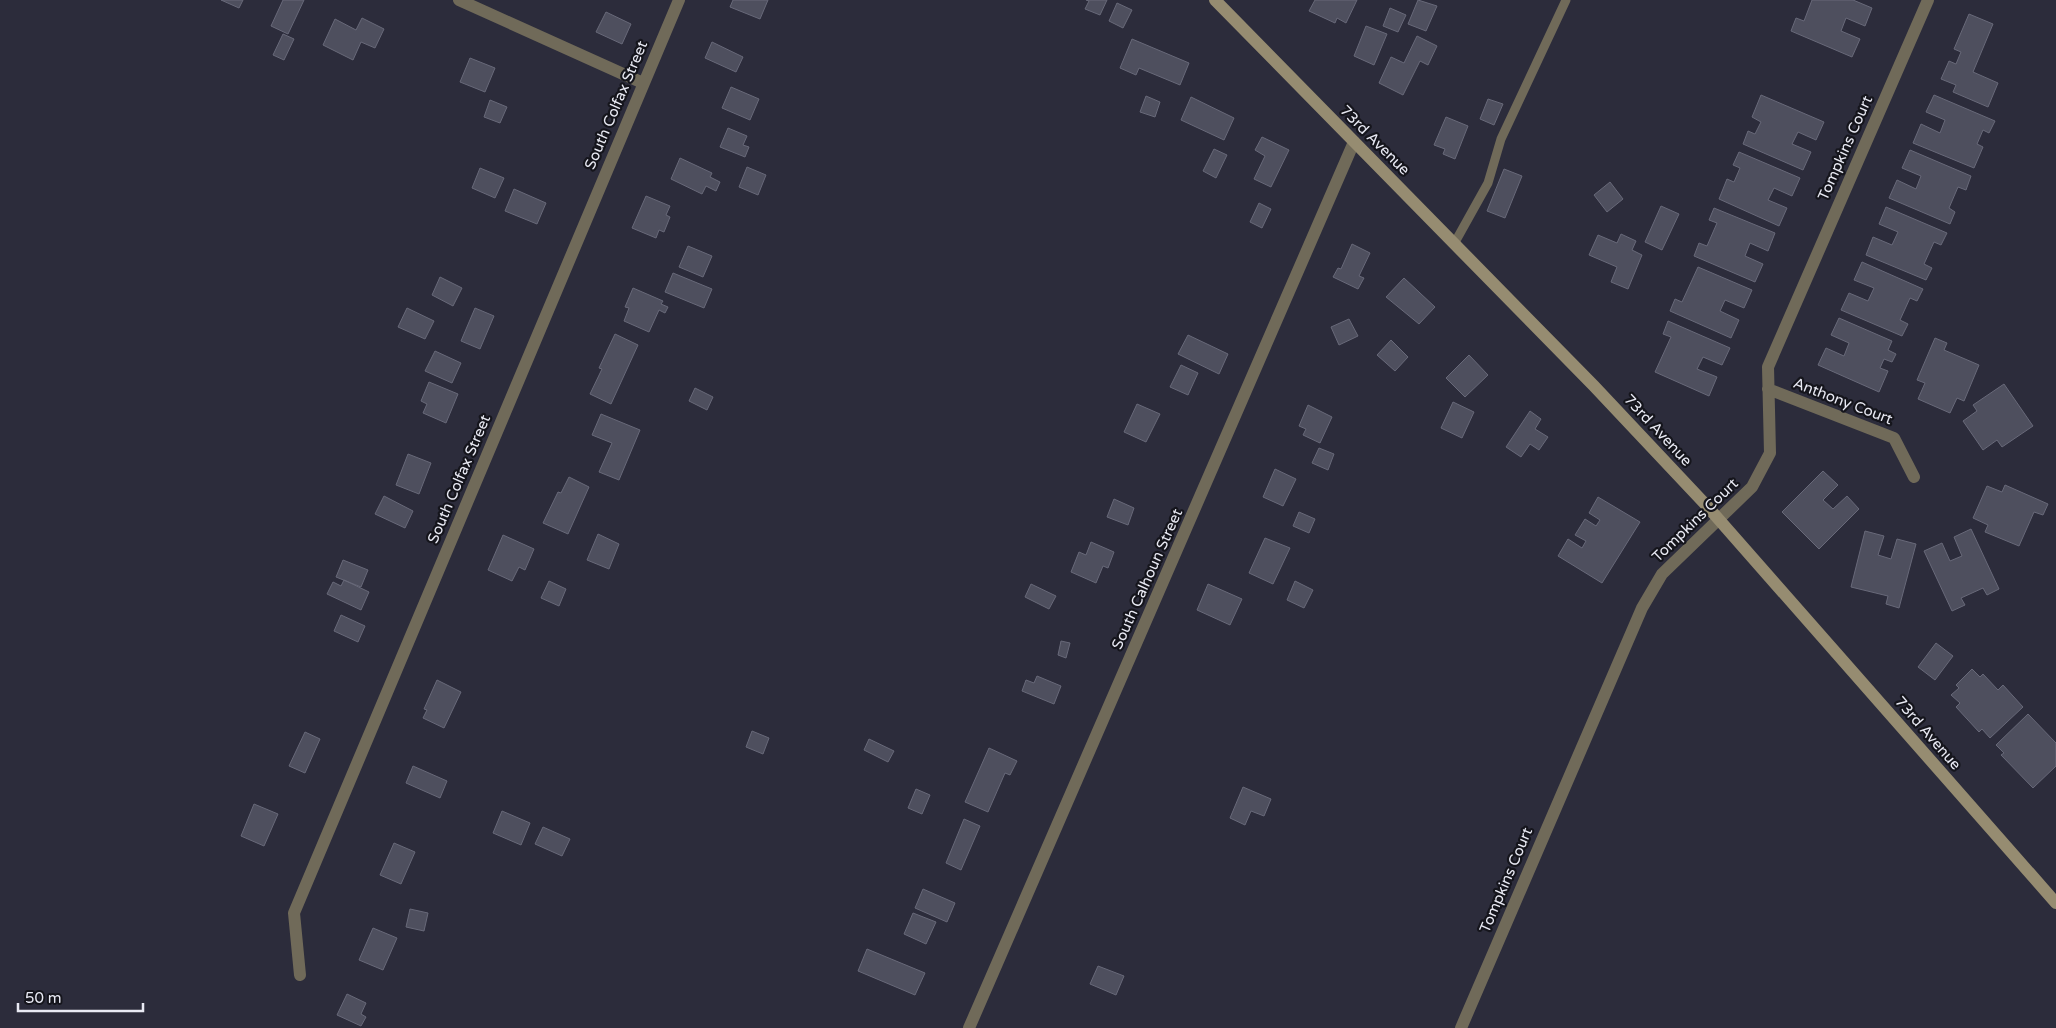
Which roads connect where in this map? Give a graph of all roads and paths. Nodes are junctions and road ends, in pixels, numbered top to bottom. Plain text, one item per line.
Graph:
1 (459, 0) edge
2 (679, 0) edge
3 (1215, 0) edge
4 (1566, 0) edge
5 (1928, 0) edge
6 (643, 83) junction
7 (1354, 142) junction
8 (1454, 244) junction
9 (1768, 389) junction
10 (1914, 477) dead end
11 (1718, 518) junction
12 (2056, 902) edge
13 (300, 975) dead end
14 (969, 1028) edge
15 (1461, 1028) edge

1 - 6 street
2 - 6 street, South Colfax Street
3 - 7 street, 73rd Avenue
4 - 8 lane
5 - 9 street, Tompkins Court
6 - 13 street, South Colfax Street
7 - 8 street, 73rd Avenue
7 - 14 street, South Calhoun Street
8 - 11 street, 73rd Avenue
9 - 10 street, Anthony Court
9 - 11 street, Tompkins Court
11 - 12 street, 73rd Avenue
11 - 15 street, Tompkins Court

